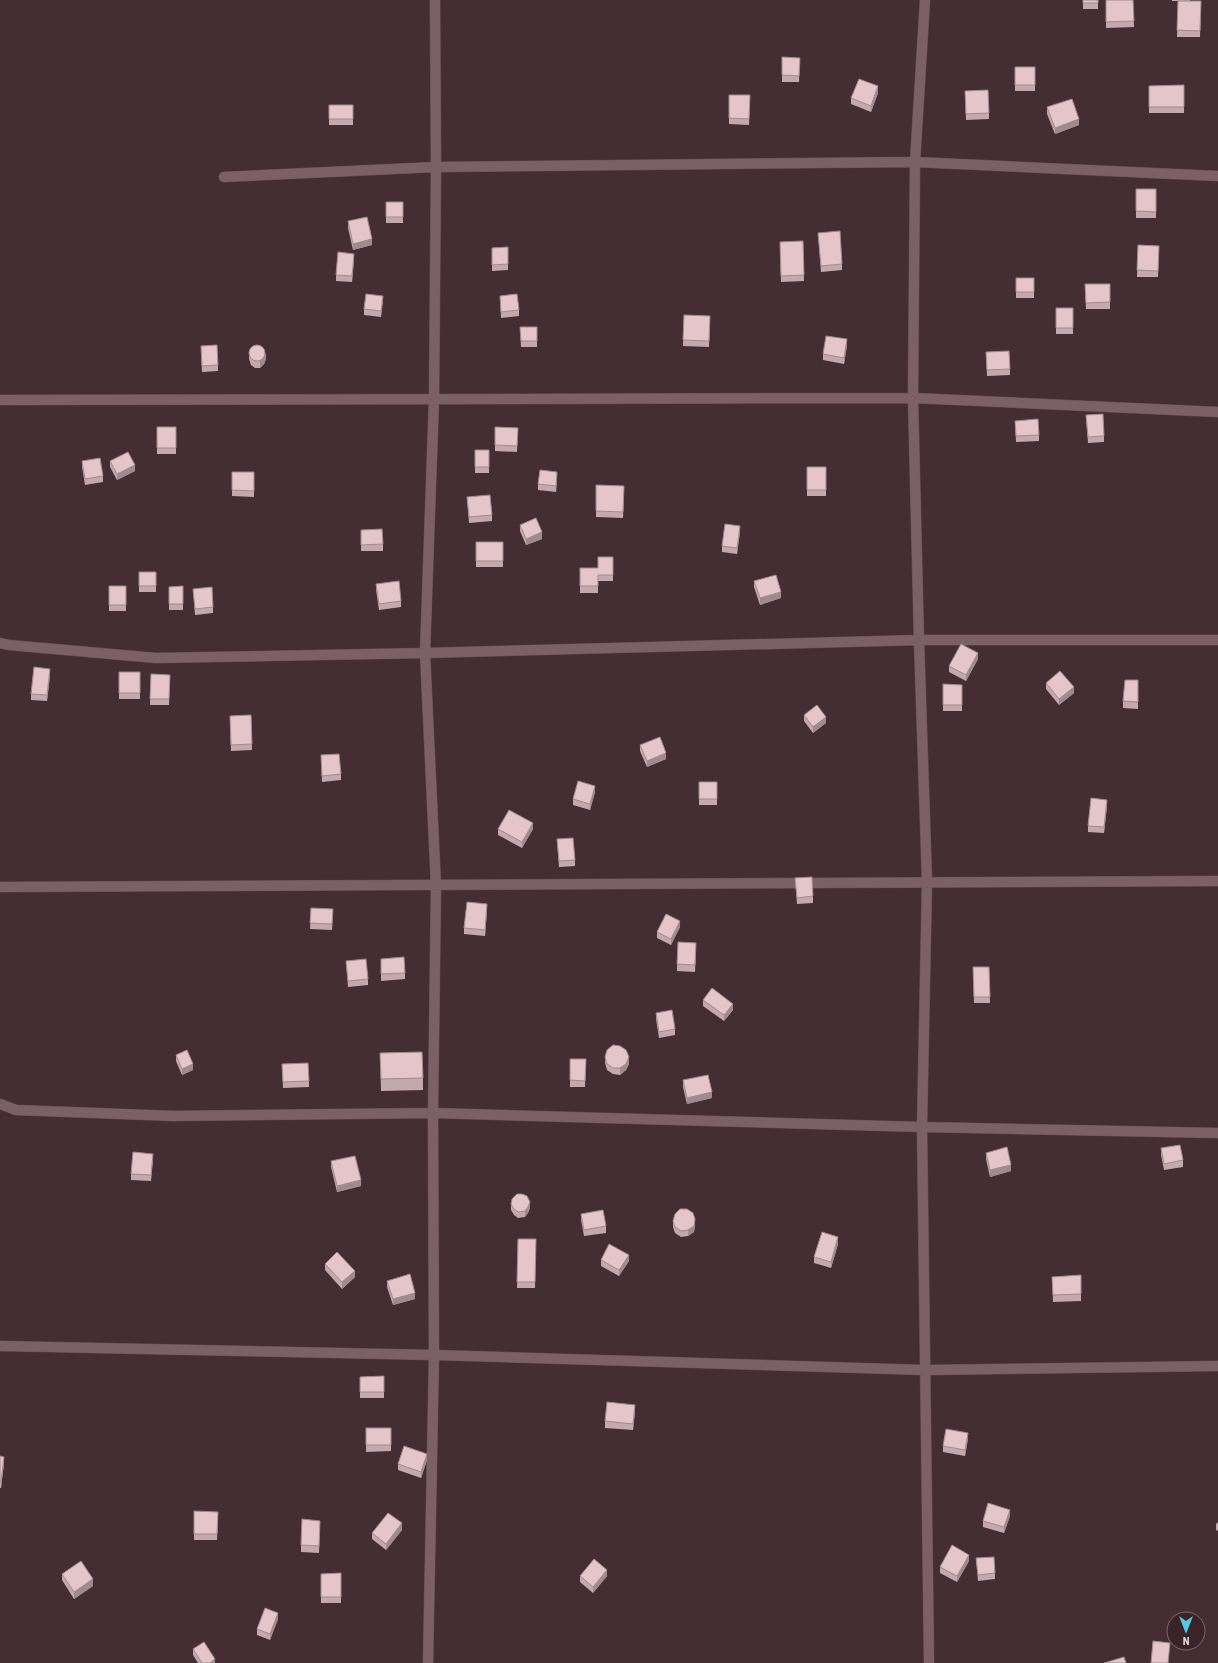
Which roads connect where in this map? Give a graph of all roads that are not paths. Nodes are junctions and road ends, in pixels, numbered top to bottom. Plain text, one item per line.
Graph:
1 (435, 0) edge
2 (925, 0) edge
3 (915, 162) junction
4 (436, 167) junction
5 (1218, 176) edge
6 (224, 177) dead end
7 (913, 398) junction
8 (434, 399) junction
9 (0, 400) edge
10 (1218, 412) edge
11 (919, 640) junction
12 (1218, 640) edge
13 (0, 642) edge
14 (425, 653) junction
15 (1218, 881) edge
16 (927, 882) junction
17 (436, 886) junction
18 (0, 887) edge
19 (0, 1104) edge
20 (433, 1113) junction
21 (922, 1127) junction
22 (1218, 1133) edge
23 (0, 1346) edge
24 (434, 1355) junction
25 (1218, 1366) edge
26 (925, 1370) junction
27 (428, 1663) edge
28 (929, 1663) edge

1 - 4 street
2 - 3 street
3 - 4 street
3 - 5 street
3 - 7 street
4 - 6 street
4 - 8 street
7 - 8 street
7 - 10 street
7 - 11 street
8 - 9 street
8 - 14 street
11 - 12 street
11 - 14 street
11 - 16 street
13 - 14 street
14 - 17 street
15 - 16 street
16 - 17 street
16 - 21 street
17 - 18 street
17 - 20 street
19 - 20 street
20 - 21 street
20 - 24 street
21 - 22 street
21 - 26 street
23 - 24 street
24 - 26 street
24 - 27 street
25 - 26 street
26 - 28 street

